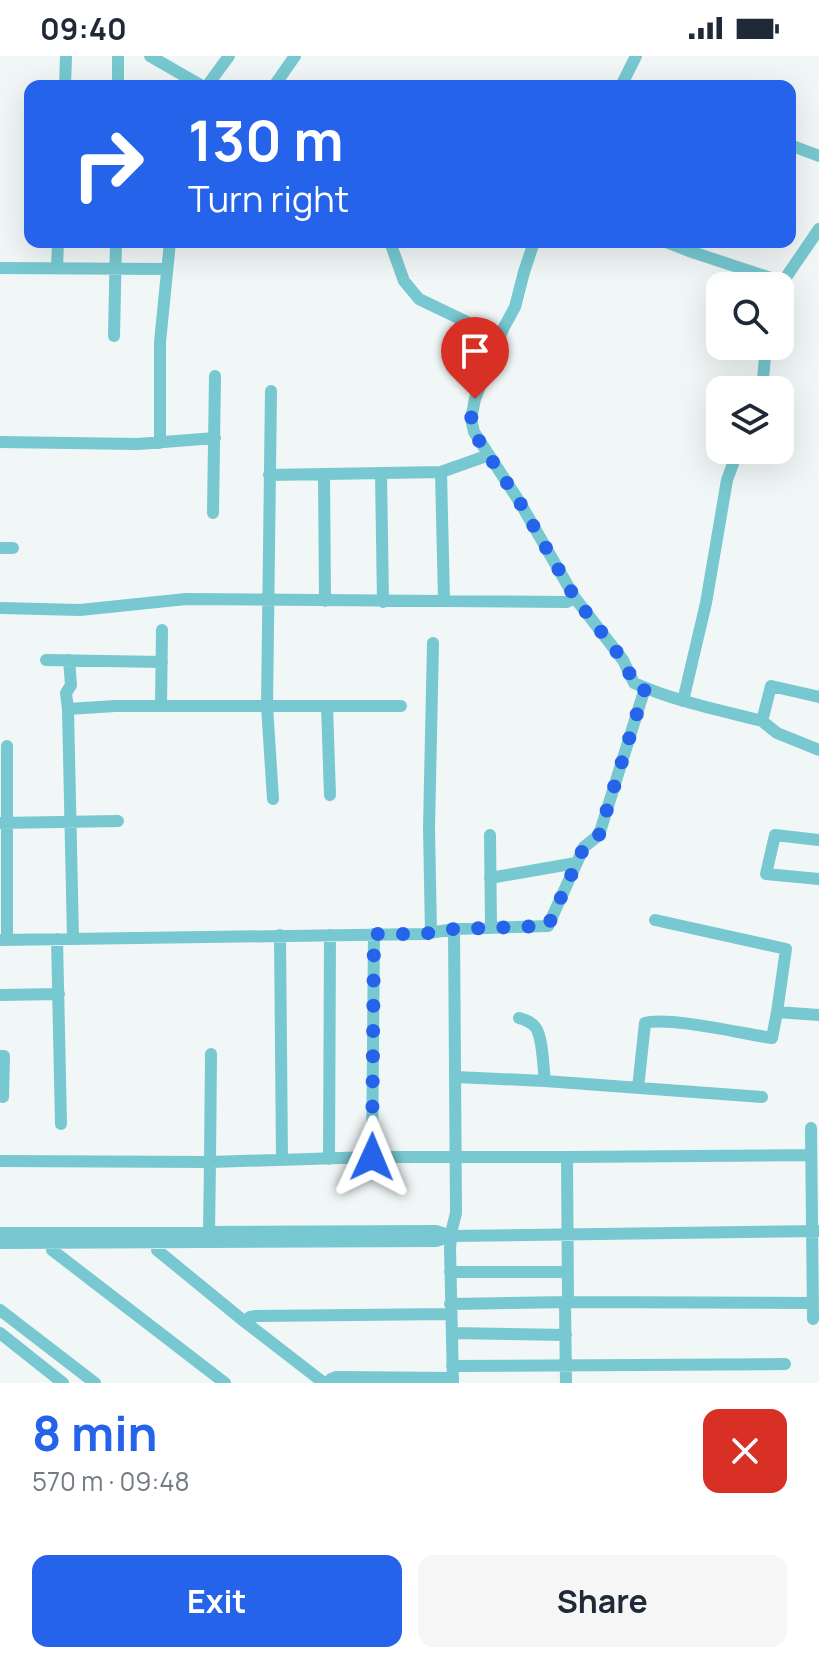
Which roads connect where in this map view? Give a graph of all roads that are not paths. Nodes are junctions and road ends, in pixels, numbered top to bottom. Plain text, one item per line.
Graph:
1 (66, 56) edge
2 (118, 56) edge
3 (150, 56) edge
4 (229, 56) edge
5 (295, 56) edge
6 (636, 56) edge
7 (65, 80) edge
8 (118, 80) edge
9 (193, 80) edge
10 (209, 80) edge
11 (278, 80) edge
12 (624, 80) edge
13 (796, 147) edge
14 (819, 156) edge
15 (819, 229) edge
16 (816, 243) edge
17 (58, 248) edge
18 (116, 248) edge
19 (169, 248) edge
20 (392, 248) edge
21 (532, 248) edge
22 (681, 248) edge
23 (0, 268) edge
24 (57, 268) junction
25 (116, 269) junction
26 (167, 269) junction
27 (748, 272) edge
28 (791, 272) edge
29 (114, 336) dead end
30 (500, 338) junction
31 (215, 376) dead end
32 (271, 391) dead end
33 (215, 438) junction
34 (0, 442) edge
35 (160, 443) junction
36 (489, 455) junction
37 (733, 464) edge
38 (441, 472) junction
39 (381, 473) junction
40 (324, 474) junction
41 (269, 475) junction
42 (213, 513) dead end
43 (575, 598) junction
44 (269, 600) junction
45 (444, 600) junction
46 (325, 601) junction
47 (383, 602) junction
48 (0, 608) edge
49 (162, 630) dead end
50 (433, 643) dead end
51 (46, 660) dead end
52 (69, 660) junction
53 (162, 662) junction
54 (645, 688) junction
55 (819, 697) edge
56 (683, 701) junction
57 (161, 706) junction
58 (267, 706) junction
59 (327, 706) junction
60 (401, 706) dead end
61 (68, 709) junction
62 (762, 721) junction
63 (7, 746) dead end
64 (819, 750) edge
65 (330, 795) dead end
66 (273, 799) dead end
67 (118, 821) dead end
68 (70, 822) junction
69 (4, 823) edge
70 (490, 835) dead end
71 (819, 840) edge
72 (576, 863) junction
73 (490, 878) junction
74 (819, 879) edge
75 (655, 920) dead end
76 (491, 928) junction
77 (454, 929) junction
78 (431, 933) junction
79 (374, 934) junction
80 (280, 935) junction
81 (330, 935) junction
82 (73, 938) junction
83 (57, 939) junction
84 (4, 940) edge
85 (59, 994) junction
86 (0, 995) edge
87 (777, 1012) junction
88 (819, 1015) edge
89 (519, 1018) dead end
90 (211, 1054) dead end
91 (0, 1056) edge
92 (456, 1077) junction
93 (545, 1081) junction
94 (638, 1088) junction
95 (3, 1097) dead end
96 (762, 1097) dead end
97 (61, 1124) dead end
98 (811, 1128) dead end
99 (811, 1155) junction
100 (372, 1157) junction
101 (567, 1157) junction
102 (455, 1158) junction
103 (329, 1159) junction
104 (282, 1160) junction
105 (0, 1161) edge
106 (210, 1162) junction
107 (815, 1231) edge
108 (209, 1232) junction
109 (0, 1233) edge
110 (567, 1235) junction
111 (451, 1236) junction
112 (0, 1243) edge
113 (52, 1243) junction
114 (157, 1243) junction
115 (450, 1272) junction
116 (567, 1272) junction
117 (567, 1302) junction
118 (813, 1303) junction
119 (450, 1309) junction
120 (0, 1310) edge
121 (813, 1319) dead end
122 (245, 1322) junction
123 (0, 1333) edge
124 (452, 1333) junction
125 (566, 1335) junction
126 (785, 1364) dead end
127 (566, 1366) junction
128 (452, 1376) edge
129 (63, 1383) edge
130 (95, 1383) edge
131 (225, 1383) edge
132 (325, 1383) edge
133 (566, 1383) edge

1 - 7 street
2 - 8 street
3 - 9 street
4 - 10 street
5 - 11 street
6 - 12 street
13 - 14 street
15 - 16 street
16 - 28 street
17 - 24 street
18 - 25 street
19 - 26 street
20 - 30 street
21 - 30 street
22 - 27 street
23 - 24 street
24 - 25 street
25 - 26 street
25 - 29 street
26 - 35 street
30 - 36 street
31 - 33 street
32 - 41 street
33 - 35 street
33 - 42 street
34 - 35 street
36 - 38 street
36 - 43 street
37 - 56 street
38 - 39 street
38 - 45 street
39 - 40 street
39 - 47 street
40 - 41 street
40 - 46 street
41 - 44 street
43 - 45 street
43 - 54 street
44 - 46 street
44 - 48 street
44 - 58 street
45 - 47 street
46 - 47 street
49 - 53 street
50 - 78 street
51 - 52 street
52 - 53 street
52 - 61 street
53 - 57 street
54 - 56 street
54 - 72 street
55 - 62 street
56 - 62 street
57 - 58 street
57 - 61 street
58 - 59 street
58 - 66 street
59 - 60 street
59 - 65 street
61 - 68 street
62 - 64 street
63 - 69 street
67 - 68 street
68 - 69 street
68 - 82 street
69 - 84 street
70 - 73 street
71 - 74 street
72 - 73 street
72 - 76 street
73 - 76 street
75 - 87 street
76 - 77 street
77 - 78 street
77 - 92 street
78 - 79 street
79 - 81 street
79 - 100 street
80 - 81 street
80 - 82 street
80 - 104 street
81 - 103 street
82 - 83 street
83 - 84 street
83 - 85 street
85 - 86 street
85 - 97 street
87 - 88 street
87 - 94 street
89 - 93 street
90 - 106 street
91 - 95 street
92 - 93 street
92 - 102 street
93 - 94 street
94 - 96 street
98 - 99 street
99 - 101 street
99 - 107 street
100 - 102 street
100 - 103 street
101 - 102 street
101 - 110 street
102 - 111 street
103 - 104 street
104 - 106 street
105 - 106 street
106 - 108 street
107 - 110 street
107 - 118 street
108 - 109 street
108 - 111 street
110 - 111 street
110 - 116 street
111 - 114 street
111 - 115 street
112 - 113 street
113 - 114 street
113 - 131 street
114 - 122 street
115 - 116 street
115 - 119 street
116 - 117 street
117 - 118 street
117 - 119 street
117 - 125 street
118 - 121 street
119 - 122 street
119 - 124 street
120 - 130 street
122 - 132 street
123 - 129 street
124 - 125 street
124 - 128 street
125 - 127 street
126 - 127 street
127 - 128 street
127 - 133 street
128 - 132 street

